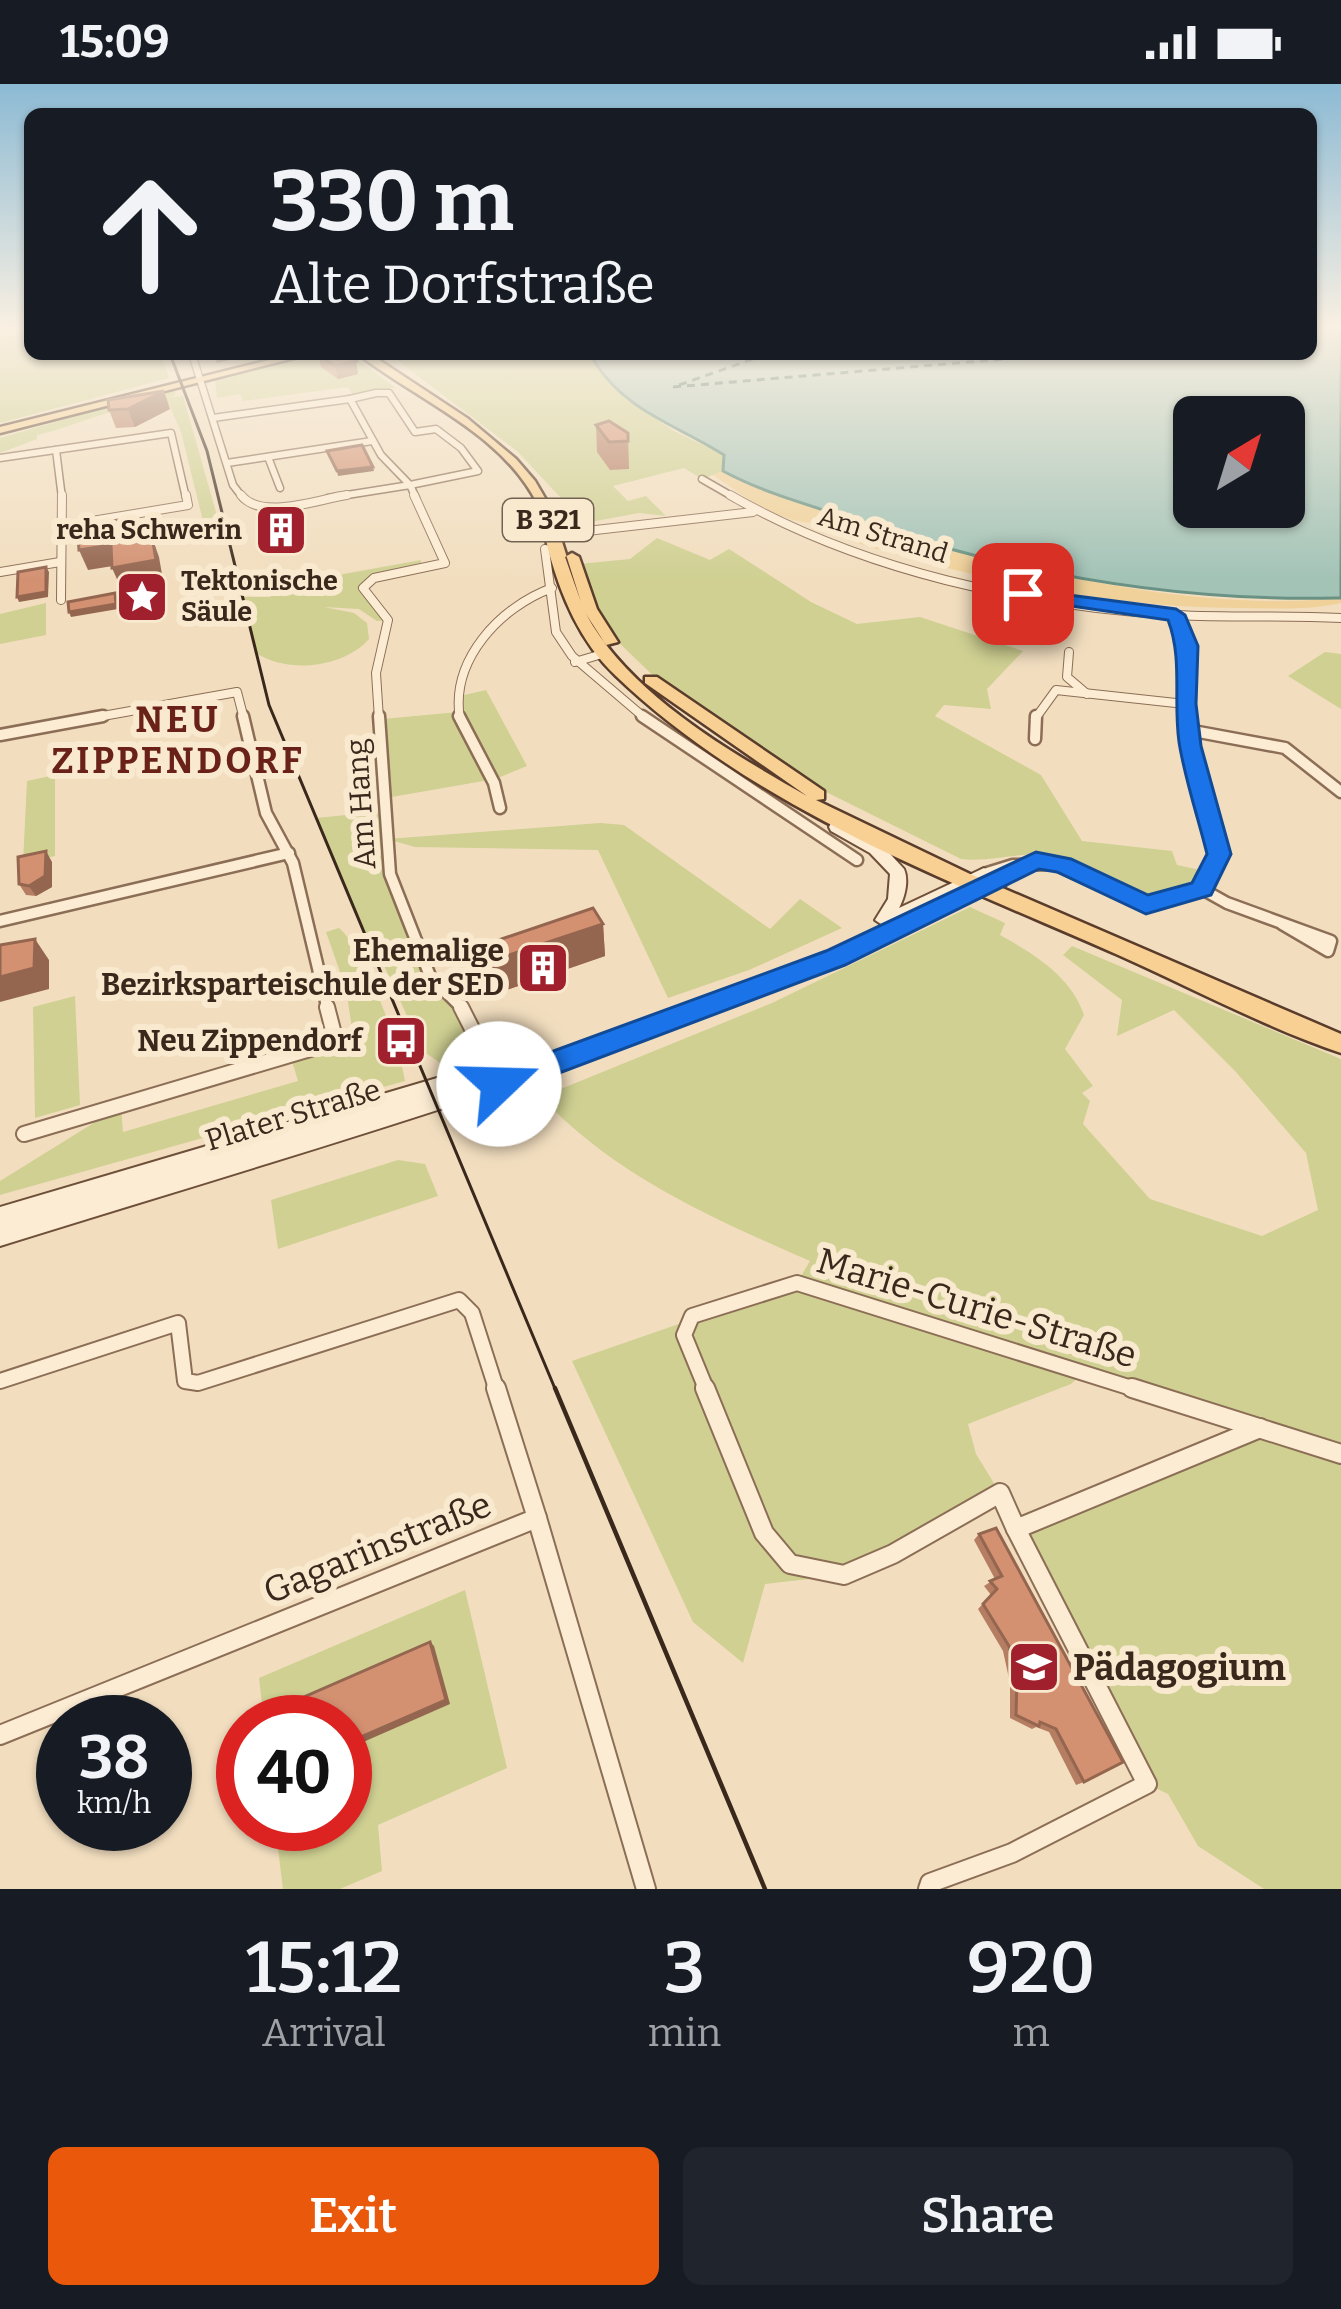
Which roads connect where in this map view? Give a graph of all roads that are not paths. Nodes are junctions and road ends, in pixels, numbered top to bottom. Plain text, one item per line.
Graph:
1 (60, 412) edge
2 (211, 412) edge
3 (255, 412) edge
4 (357, 412) edge
5 (402, 412) edge
6 (450, 412) edge
7 (462, 412) edge
8 (213, 418) junction
9 (0, 428) edge
10 (372, 441) junction
11 (56, 450) junction
12 (268, 457) junction
13 (0, 458) edge
14 (227, 463) junction
15 (709, 481) dead end
16 (410, 485) junction
17 (280, 488) dead end
18 (753, 512) junction
19 (62, 526) junction
20 (553, 539) junction
21 (60, 562) junction
22 (0, 572) edge
23 (552, 588) junction
24 (61, 600) dead end
25 (1176, 615) junction
26 (1341, 618) edge
27 (1069, 652) dead end
28 (602, 653) junction
29 (575, 662) junction
30 (1067, 677) junction
31 (1057, 690) junction
32 (1088, 694) junction
33 (1185, 704) junction
34 (1188, 730) junction
35 (0, 735) edge
36 (1035, 739) dead end
37 (723, 752) junction
38 (1341, 792) edge
39 (500, 808) dead end
40 (289, 853) junction
41 (857, 860) dead end
42 (985, 881) junction
43 (1202, 889) junction
44 (0, 921) edge
45 (881, 924) junction
46 (1282, 924) dead end
47 (1341, 1029) edge
48 (1341, 1043) edge
49 (496, 1078) junction
50 (24, 1134) dead end
51 (0, 1216) edge
52 (0, 1236) edge
53 (0, 1381) edge
54 (1260, 1428) junction
55 (1341, 1454) edge
56 (537, 1517) junction
57 (1016, 1529) junction
58 (0, 1735) edge
59 (646, 1889) edge
60 (928, 1889) edge

1 - 9 main road
2 - 8 street
3 - 8 street
4 - 10 street
5 - 16 street
6 - 20 main road, B 321
7 - 20 main road, B 321
8 - 14 street
10 - 12 street
10 - 16 street
11 - 13 street
11 - 19 street
11 - 19 street
12 - 14 street
12 - 17 street
14 - 16 street
15 - 18 street, Am Strand
16 - 49 street, Am Hang
18 - 20 street
18 - 25 street, Am Strand
19 - 21 street
20 - 23 street
20 - 28 main road, B 321
20 - 42 main road, B 321
21 - 22 street
21 - 24 street
23 - 29 street
23 - 39 street
25 - 26 street, Am Strand
25 - 33 street
27 - 30 street
28 - 29 street
28 - 37 main road, B 321
29 - 41 street
30 - 31 street
30 - 32 street
31 - 32 street
31 - 36 street
32 - 33 street
33 - 34 street
34 - 38 street
34 - 43 street
35 - 40 street
37 - 42 main road, B 321
37 - 45 street, B 321
40 - 44 street
40 - 50 street
42 - 43 street
42 - 45 street, Plater Straße
42 - 47 main road, B 321
42 - 48 main road, B 321
42 - 49 street, Plater Straße
43 - 46 street
45 - 49 street, Plater Straße
49 - 51 street, Plater Straße
49 - 52 street, Plater Straße
53 - 56 street, Gagarinstraße
54 - 55 street, Marie-Curie-Straße
54 - 57 street
54 - 57 street, Marie-Curie-Straße
56 - 58 street, Gagarinstraße
56 - 59 street
57 - 60 street

